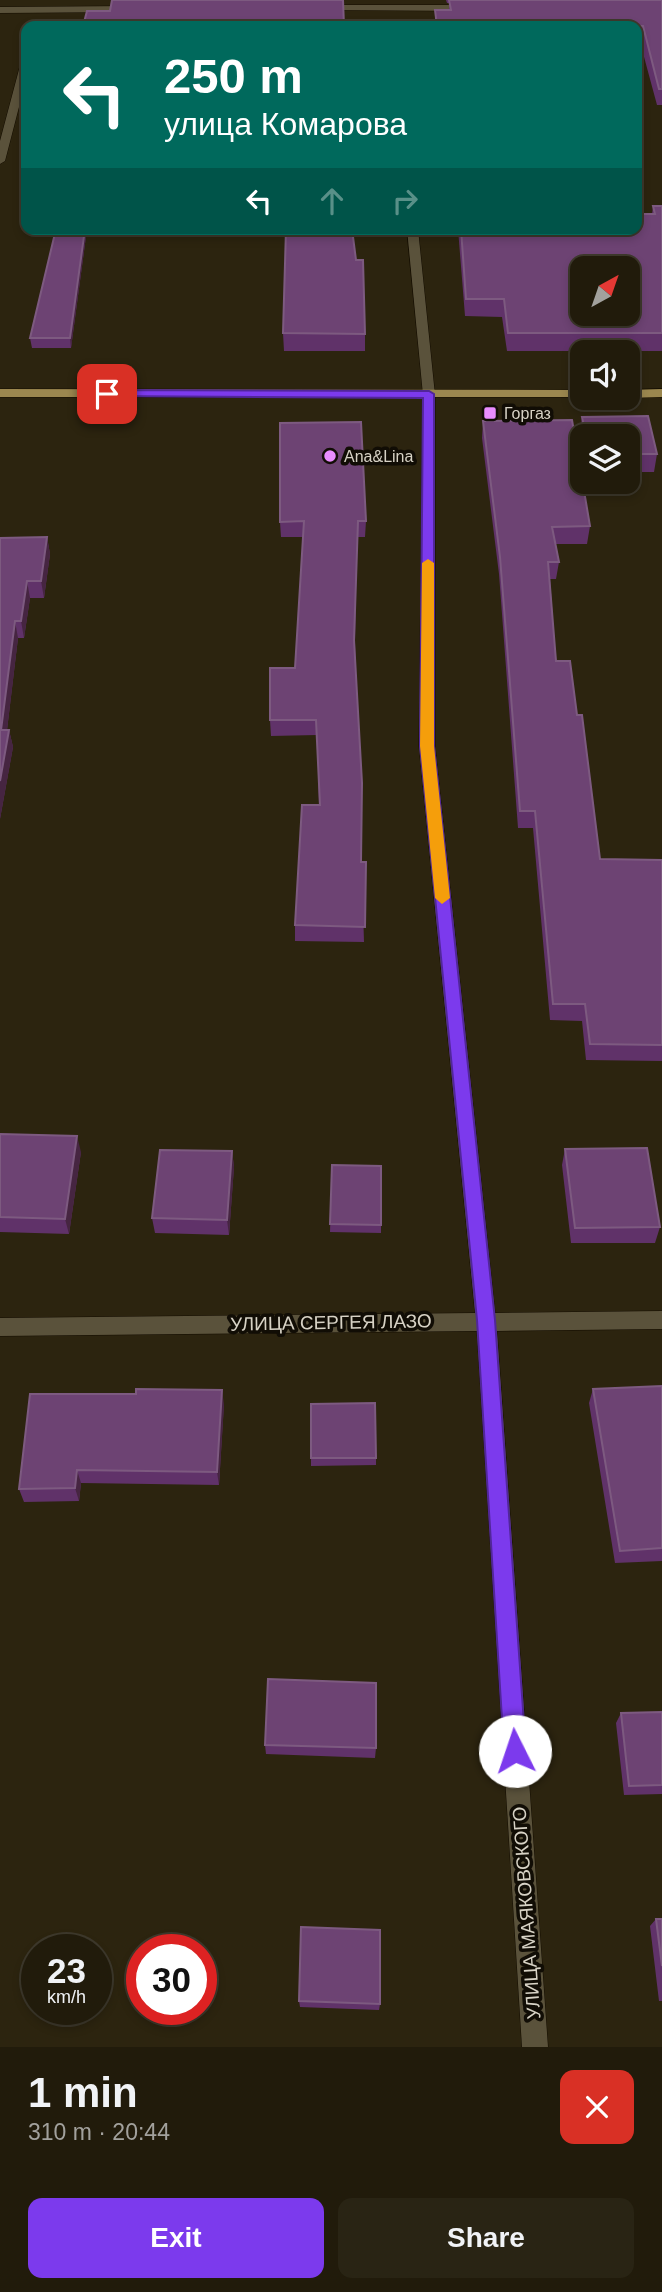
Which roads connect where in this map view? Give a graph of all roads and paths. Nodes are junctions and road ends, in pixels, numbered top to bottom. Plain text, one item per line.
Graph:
1 (306, 8) edge
2 (390, 8) edge
3 (485, 8) edge
4 (40, 9) edge
5 (138, 9) edge
6 (0, 10) edge
7 (21, 81) edge
8 (0, 161) edge
9 (413, 235) edge
10 (0, 393) edge
11 (662, 393) edge
12 (429, 394) junction
13 (570, 394) edge
14 (640, 394) edge
15 (486, 1320) junction
16 (662, 1320) edge
17 (0, 1327) edge
18 (535, 2047) edge

1 - 2 street
2 - 3 street
4 - 5 street
4 - 6 street
7 - 8 street
9 - 12 street, УЛИЦА МАЯКОВСКОГО
10 - 12 main road
11 - 14 main road
12 - 13 main road
12 - 15 street, УЛИЦА МАЯКОВСКОГО
15 - 16 street, УЛИЦА СЕРГЕЯ ЛАЗО
15 - 17 street, УЛИЦА СЕРГЕЯ ЛАЗО
15 - 18 street, УЛИЦА МАЯКОВСКОГО

